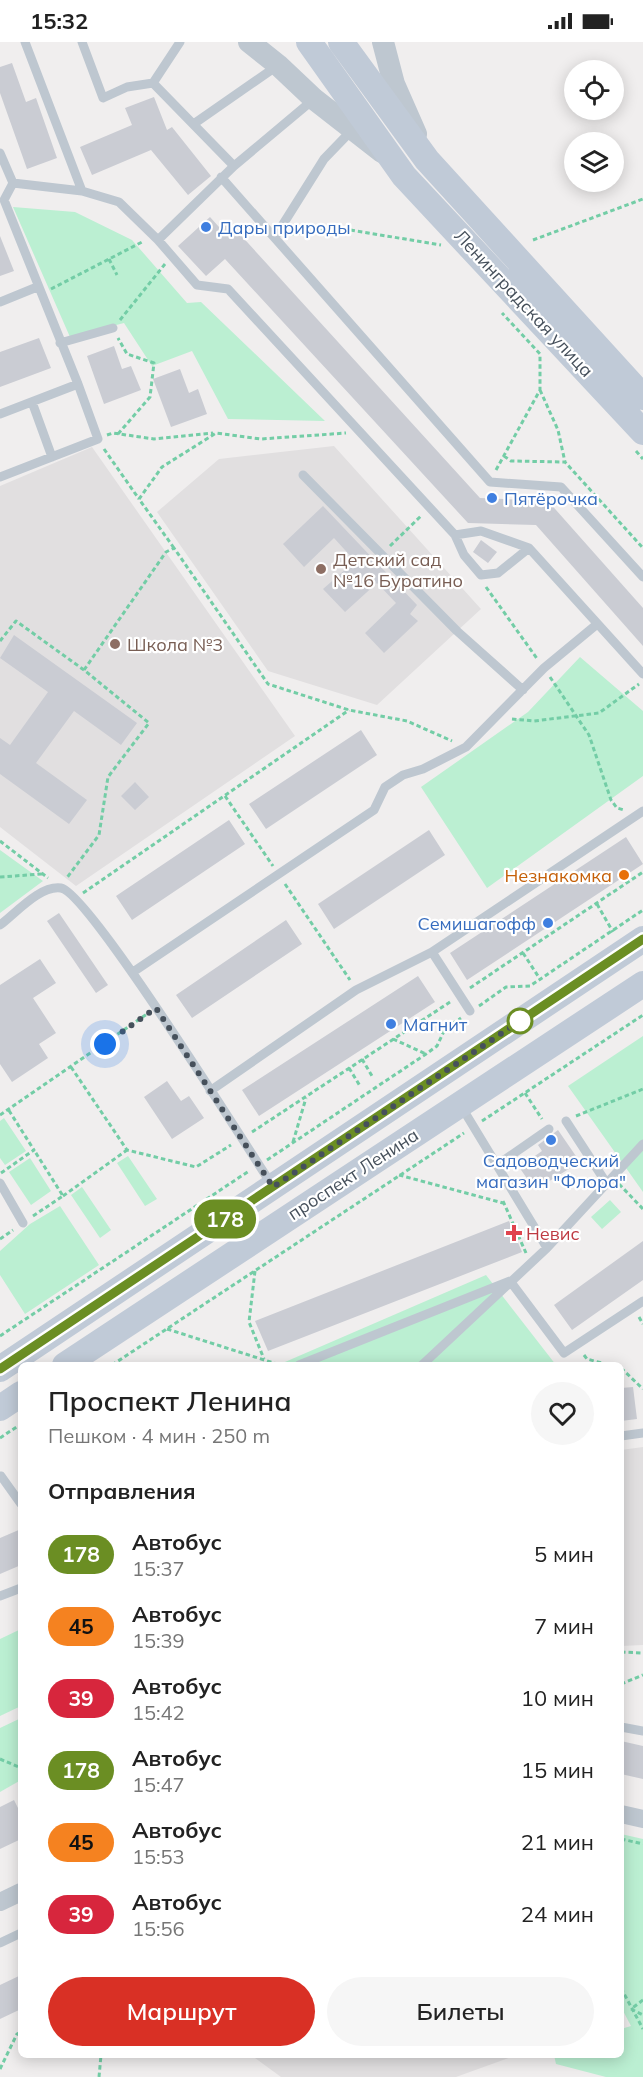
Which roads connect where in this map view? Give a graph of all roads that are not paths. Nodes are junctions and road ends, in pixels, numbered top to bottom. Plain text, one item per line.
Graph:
1 (25, 42) edge
2 (82, 42) edge
3 (180, 42) edge
4 (249, 42) edge
5 (309, 42) edge
6 (341, 42) edge
7 (383, 42) edge
8 (278, 65) junction
9 (153, 83) junction
10 (314, 99) junction
11 (195, 123) junction
12 (353, 130) junction
13 (0, 153) edge
14 (427, 160) junction
15 (234, 165) junction
16 (404, 176) junction
17 (221, 177) junction
18 (13, 183) junction
19 (82, 191) junction
20 (2, 200) edge
21 (275, 237) junction
22 (156, 238) junction
23 (37, 287) junction
24 (0, 302) edge
25 (113, 328) road end
26 (60, 342) junction
27 (78, 384) junction
28 (643, 397) edge
29 (32, 402) junction
30 (0, 414) edge
31 (643, 432) edge
32 (52, 457) junction
33 (303, 474) dead end
34 (0, 477) edge
35 (455, 535) junction
36 (529, 548) junction
37 (643, 577) edge
38 (596, 625) junction
39 (643, 674) edge
40 (523, 690) junction
41 (641, 812) edge
42 (0, 925) edge
43 (643, 939) edge
44 (432, 952) junction
45 (133, 972) junction
46 (643, 984) edge
47 (470, 1011) road end
48 (210, 1091) junction
49 (460, 1103) junction
50 (566, 1121) road end
51 (549, 1129) road end
52 (643, 1144) edge
53 (496, 1165) junction
54 (610, 1180) junction
55 (0, 1183) edge
56 (273, 1187) junction
57 (23, 1223) road end
58 (547, 1248) junction
59 (510, 1281) junction
60 (641, 1306) edge
61 (70, 1362) edge
62 (307, 1362) edge
63 (425, 1362) edge
64 (0, 1369) edge
65 (18, 1396) edge
66 (0, 1408) edge
67 (643, 1433) edge
68 (624, 1436) edge
69 (1, 1476) edge
70 (18, 1500) edge
71 (18, 1589) edge
72 (0, 1596) edge
73 (624, 1728) edge
74 (643, 1731) edge
75 (624, 1815) edge
76 (643, 1819) edge
77 (18, 1893) edge
78 (0, 1902) edge
79 (18, 1934) edge
80 (0, 1943) edge

1 - 19 lane
2 - 9 lane
3 - 9 lane
4 - 8 street
5 - 16 main road, Ленинградская улица
6 - 14 main road, Ленинградская улица
7 - 14 street
8 - 10 street
8 - 11 lane
9 - 11 lane
10 - 12 street
10 - 15 lane
11 - 15 lane
12 - 16 street
12 - 21 lane
13 - 18 lane
14 - 28 main road, Ленинградская улица
15 - 17 lane
16 - 31 main road, Ленинградская улица
17 - 21 lane
17 - 22 lane
18 - 19 lane
18 - 20 lane
19 - 22 lane
20 - 23 lane
21 - 37 lane
22 - 35 lane
23 - 24 lane
23 - 26 lane
25 - 26 lane
26 - 27 lane
27 - 29 lane
27 - 32 lane
29 - 30 lane
29 - 32 lane
32 - 34 lane
33 - 40 lane
35 - 36 lane
35 - 36 lane
36 - 38 lane
38 - 39 lane
38 - 40 lane
40 - 45 lane
41 - 44 lane
42 - 45 lane
43 - 56 main road, проспект Ленина
44 - 47 lane
44 - 48 lane
45 - 48 lane
46 - 49 main road, проспект Ленина
48 - 56 lane
49 - 53 lane
49 - 61 main road, проспект Ленина
50 - 54 lane
51 - 53 lane
52 - 54 lane
53 - 58 lane
54 - 58 lane
55 - 57 lane
56 - 64 main road, проспект Ленина
58 - 59 lane
59 - 60 lane
59 - 62 lane
59 - 63 lane
65 - 66 main road
67 - 68 lane
69 - 70 lane
71 - 72 lane
73 - 74 lane
75 - 76 street
77 - 78 street
79 - 80 lane

